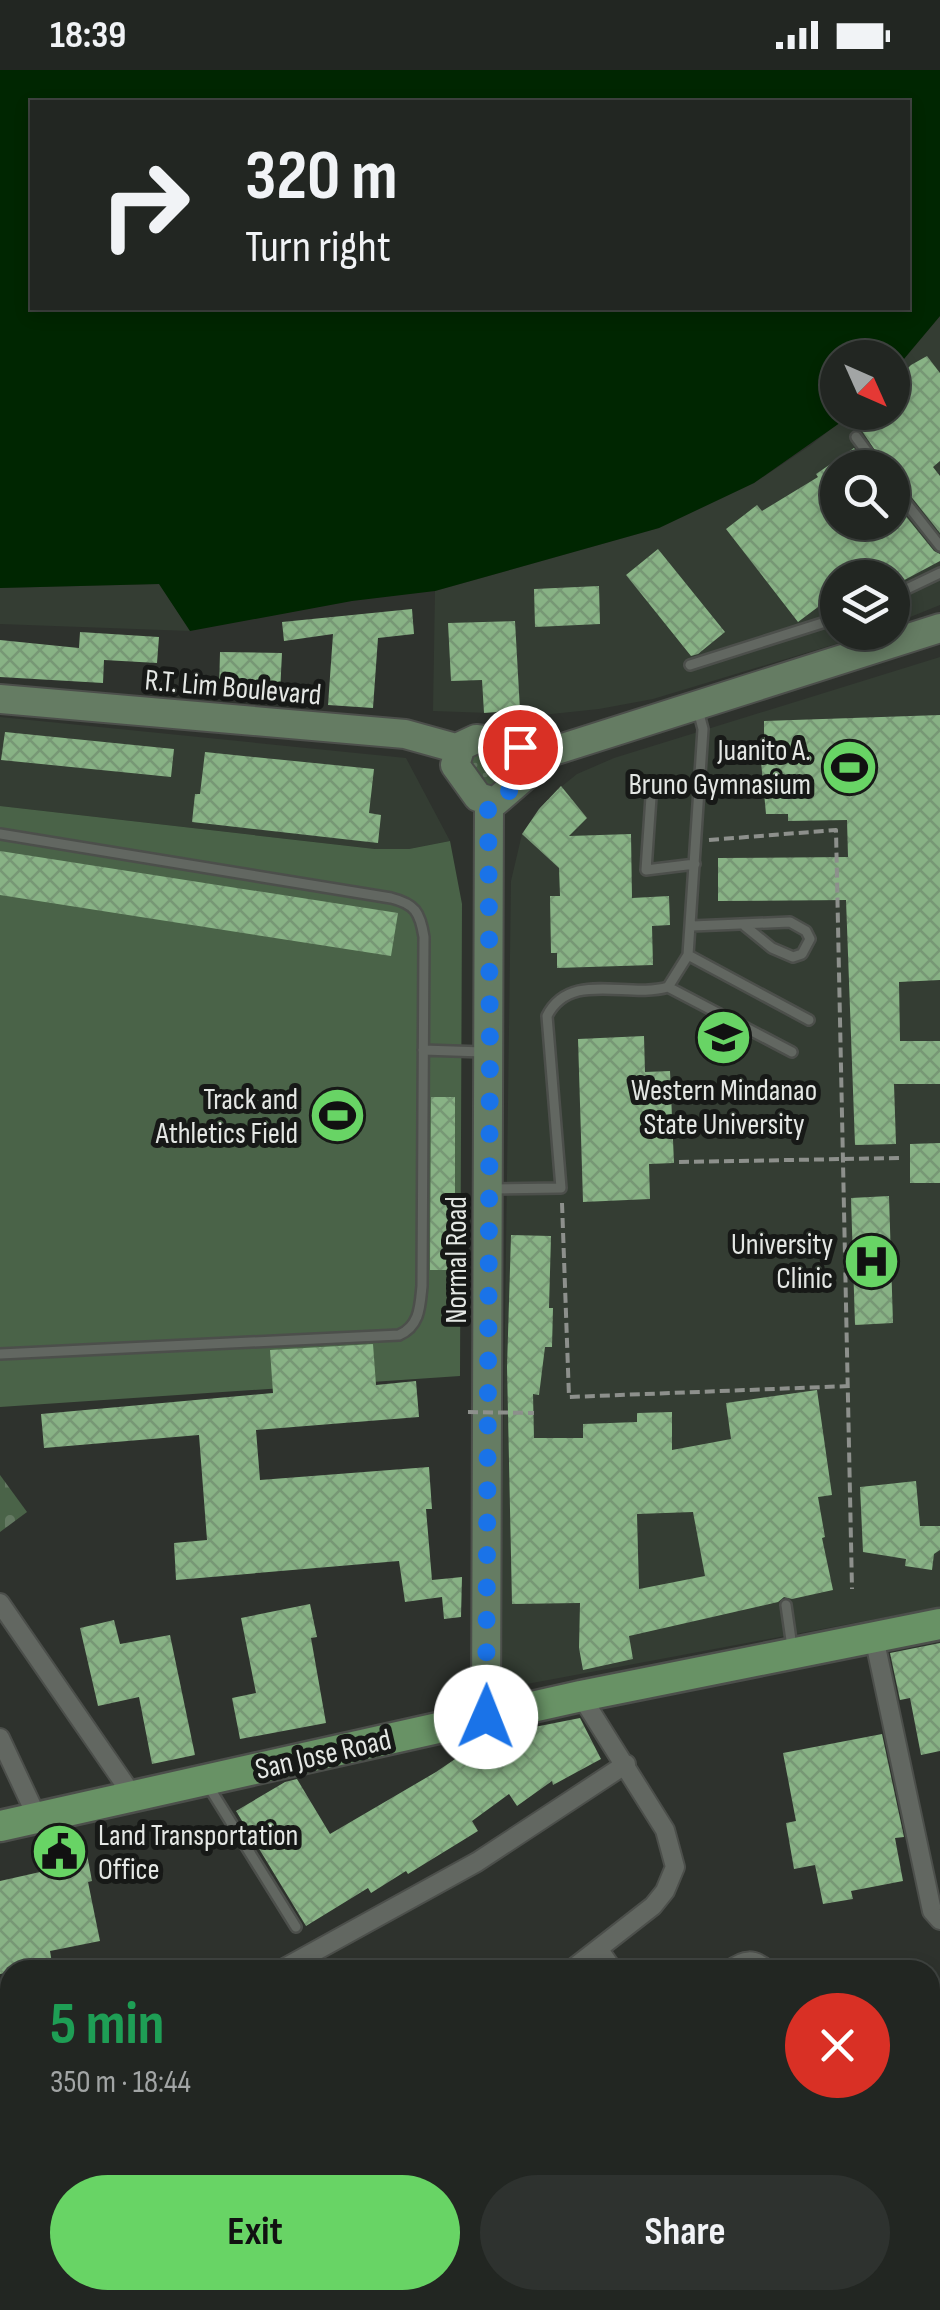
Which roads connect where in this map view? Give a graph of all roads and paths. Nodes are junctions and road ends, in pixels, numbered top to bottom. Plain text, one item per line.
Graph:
1 (856, 437) dead end
2 (866, 450) edge
3 (910, 508) edge
4 (940, 546) edge
5 (940, 573) edge
6 (910, 587) edge
7 (820, 624) edge
8 (940, 628) edge
9 (690, 666) dead end
10 (0, 698) edge
11 (696, 706) junction
12 (459, 749) junction
13 (528, 759) junction
14 (651, 798) dead end
15 (488, 802) junction
16 (0, 834) edge
17 (696, 840) junction
18 (695, 864) junction
19 (692, 926) junction
20 (745, 926) junction
21 (688, 955) junction
22 (668, 987) junction
23 (809, 1020) dead end
24 (422, 1050) junction
25 (490, 1052) junction
26 (792, 1052) dead end
27 (844, 1158) junction
28 (900, 1158) dead end
29 (679, 1162) dead end
30 (561, 1188) junction
31 (489, 1189) junction
32 (0, 1354) edge
33 (850, 1386) junction
34 (468, 1412) dead end
35 (534, 1413) dead end
36 (852, 1588) dead end
37 (0, 1603) edge
38 (786, 1605) dead end
39 (940, 1624) edge
40 (874, 1637) junction
41 (793, 1653) junction
42 (580, 1696) junction
43 (486, 1717) junction
44 (0, 1738) edge
45 (626, 1764) junction
46 (205, 1780) junction
47 (133, 1796) junction
48 (37, 1818) junction
49 (0, 1826) edge
50 (940, 1920) edge
51 (296, 1927) dead end
52 (600, 1950) junction
53 (313, 1960) edge
54 (586, 1960) edge
55 (606, 1960) edge

1 - 2 lane
3 - 4 lane
5 - 6 lane
7 - 9 lane
8 - 11 main road
10 - 12 main road, R.T. Lim Boulevard
11 - 13 main road
11 - 17 lane
12 - 13 main road
12 - 15 main road
13 - 15 main road
14 - 18 lane
15 - 25 main road, Normal Road
16 - 24 lane
17 - 18 lane
17 - 27 path
18 - 19 lane
19 - 20 lane
19 - 21 lane
20 - 20 lane
21 - 22 lane
21 - 23 lane
22 - 26 lane
22 - 30 lane
24 - 25 lane
24 - 32 lane
25 - 31 main road, Normal Road
27 - 28 path
27 - 29 path
27 - 33 path
30 - 31 lane
30 - 33 path
31 - 43 main road, Normal Road
33 - 36 path
34 - 35 path, bridge
37 - 47 street
38 - 41 lane
39 - 40 main road, San Jose Road
40 - 41 main road, San Jose Road
40 - 50 street
41 - 42 main road, San Jose Road
42 - 43 main road, San Jose Road
42 - 45 street
43 - 46 main road, San Jose Road
44 - 48 street
45 - 52 street
45 - 53 street
46 - 47 main road, San Jose Road
46 - 51 lane
47 - 48 main road, San Jose Road
48 - 49 main road, San Jose Road
52 - 54 street
52 - 55 street

